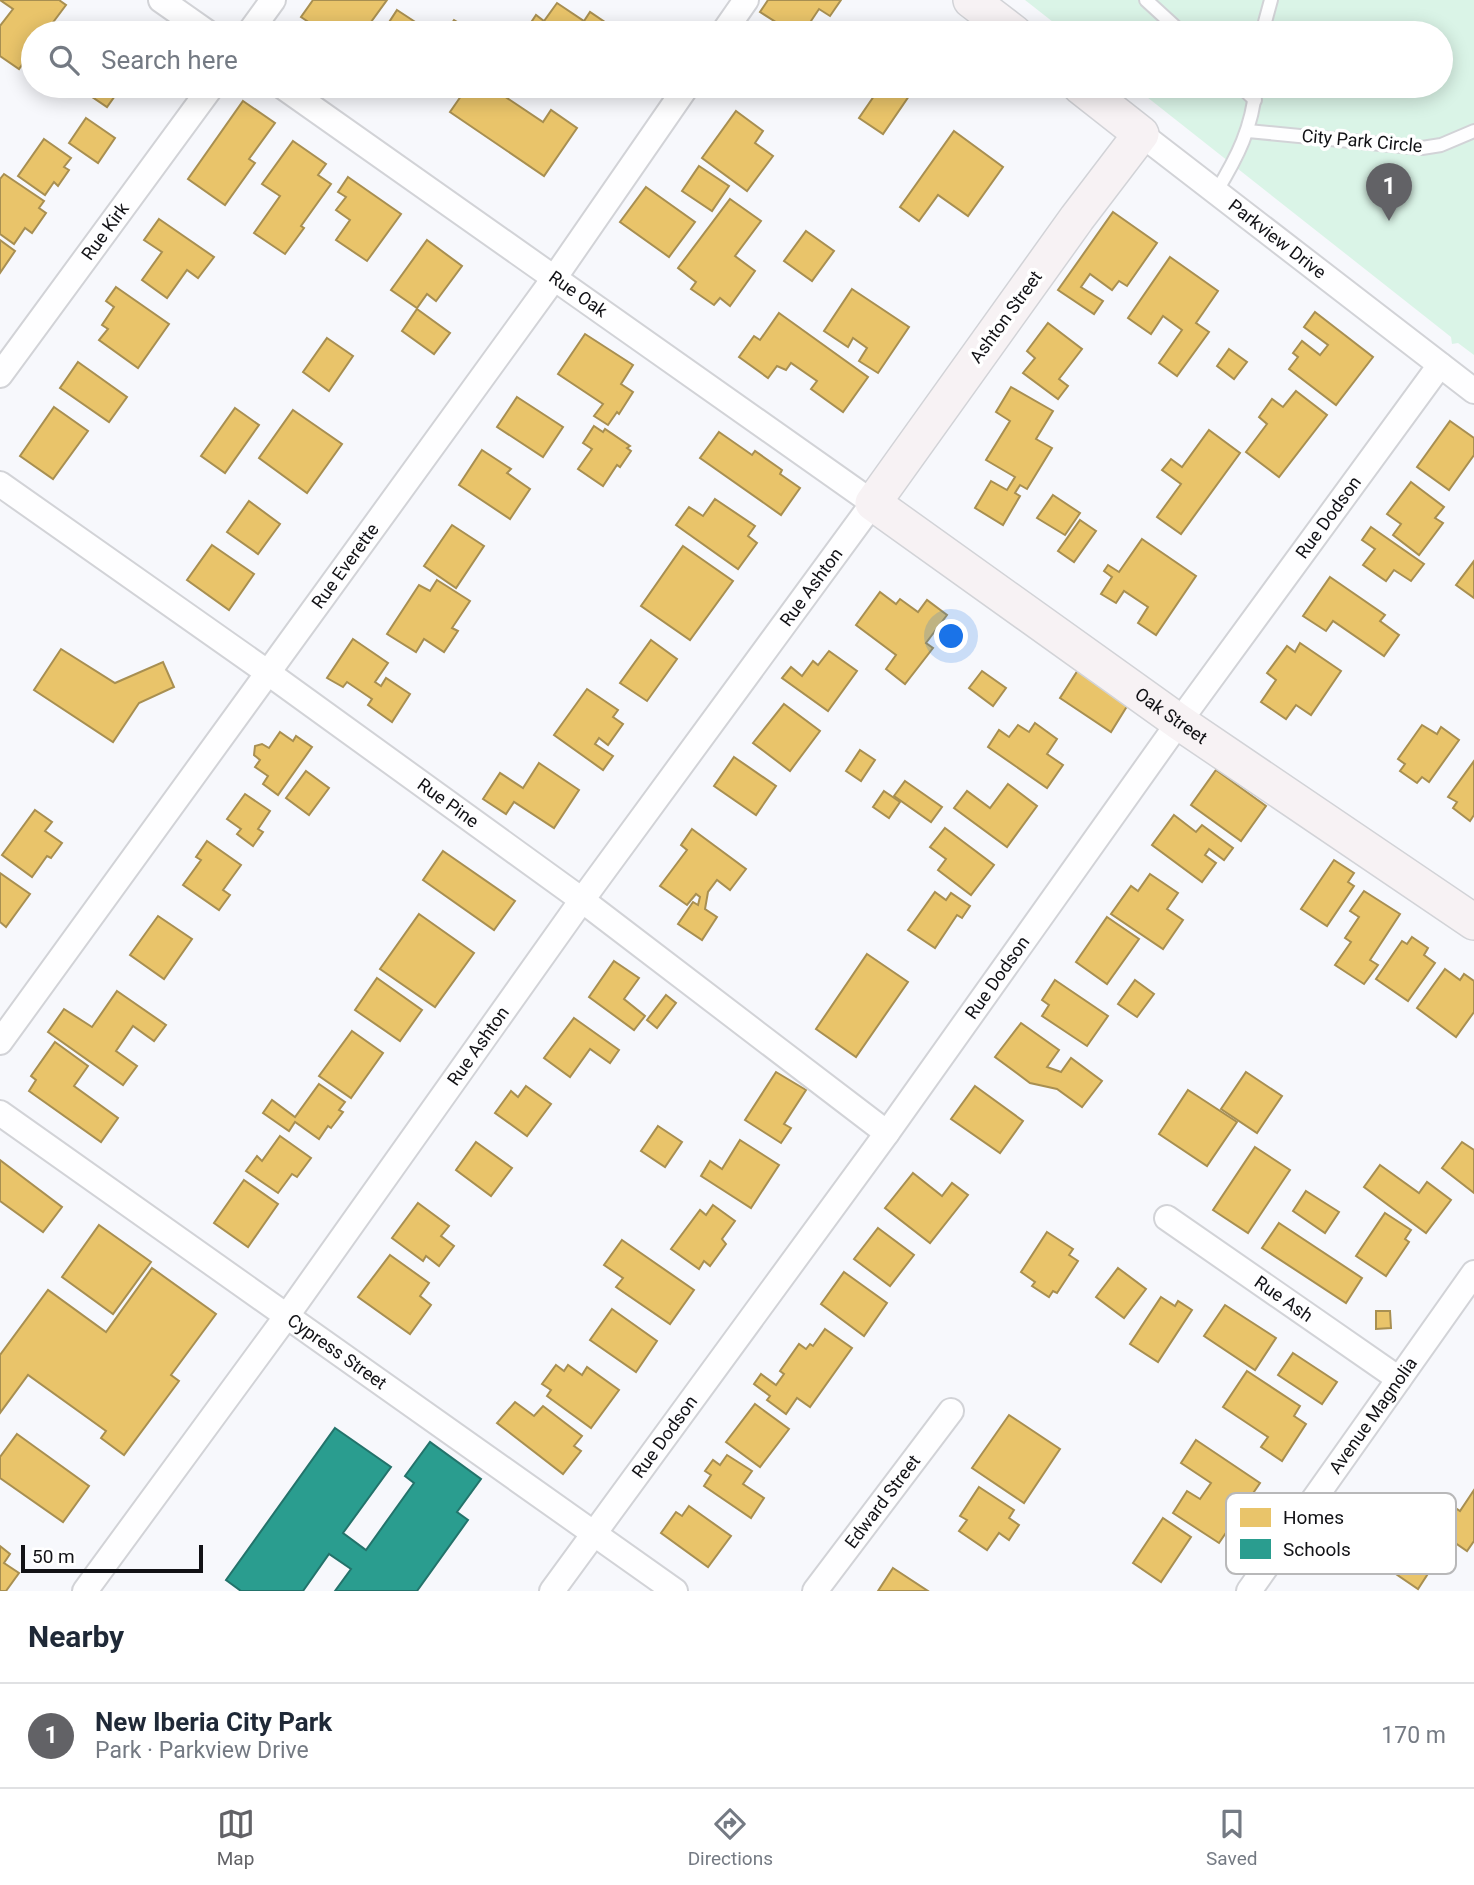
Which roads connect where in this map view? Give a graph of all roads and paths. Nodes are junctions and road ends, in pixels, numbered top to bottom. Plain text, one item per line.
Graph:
1 (161, 0) edge
2 (273, 0) edge
3 (746, 0) edge
4 (971, 0) edge
5 (1146, 0) edge
6 (1271, 0) edge
7 (191, 21) edge
8 (258, 21) edge
9 (731, 21) edge
10 (998, 21) edge
11 (1169, 21) edge
12 (1265, 21) edge
13 (203, 98) edge
14 (299, 98) edge
15 (679, 98) edge
16 (1095, 98) edge
17 (1255, 100) edge
18 (1248, 131) junction
19 (1474, 131) edge
20 (1141, 134) junction
21 (1216, 192) junction
22 (555, 277) junction
23 (1440, 365) junction
24 (0, 375) edge
25 (1474, 391) edge
26 (0, 484) edge
27 (873, 503) junction
28 (267, 672) junction
29 (1180, 722) junction
30 (582, 901) junction
31 (1474, 922) edge
32 (0, 1042) edge
33 (0, 1113) edge
34 (887, 1133) junction
35 (1167, 1218) dead end
36 (1474, 1272) edge
37 (286, 1317) junction
38 (1399, 1379) junction
39 (951, 1411) dead end
40 (1318, 1493) edge
41 (592, 1533) junction
42 (1261, 1574) edge
43 (85, 1591) edge
44 (552, 1591) edge
45 (675, 1591) edge
46 (815, 1591) edge
47 (1249, 1591) edge

1 - 7 street
2 - 8 street
3 - 9 street
4 - 10 main road
5 - 11 lane
6 - 12 lane
13 - 24 street, Rue Kirk
14 - 22 street, Rue Oak
15 - 22 street, Rue Everette
16 - 20 main road, Parkview Drive
17 - 18 lane
18 - 19 lane, City Park Circle
18 - 21 lane
20 - 21 street, Parkview Drive
20 - 27 main road, Ashton Street
21 - 23 street, Parkview Drive
22 - 27 street, Rue Oak
22 - 28 street, Rue Everette
23 - 25 street, Parkview Drive
23 - 29 street, Rue Dodson
26 - 28 street, Rue Pine
27 - 29 main road, Oak Street
27 - 30 street, Rue Ashton
28 - 30 street, Rue Pine
28 - 32 street, Rue Everette
29 - 31 main road, Oak Street
29 - 34 street, Rue Dodson
30 - 34 street, Rue Pine
30 - 37 street, Rue Ashton
33 - 37 street, Cypress Street
34 - 41 street, Rue Dodson
35 - 38 street, Rue Ash
36 - 38 street, Avenue Magnolia
37 - 41 street, Cypress Street
37 - 43 street, Rue Ashton
38 - 40 street, Avenue Magnolia
39 - 46 street, Edward Street
41 - 44 street, Rue Dodson
41 - 45 street, Cypress Street
42 - 47 street, Avenue Magnolia

